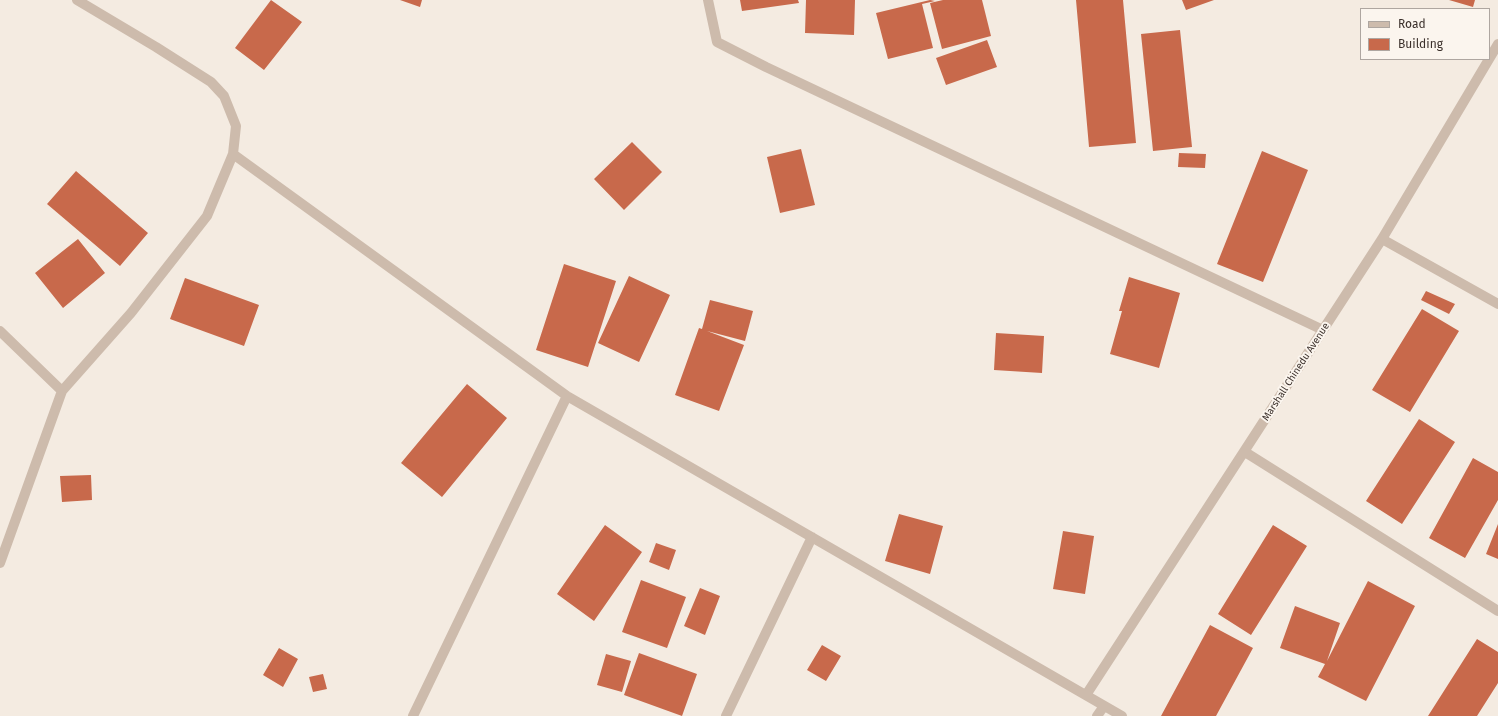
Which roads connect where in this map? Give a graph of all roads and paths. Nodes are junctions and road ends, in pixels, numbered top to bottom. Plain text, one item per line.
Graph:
1 (77, 0) edge
2 (708, 0) edge
3 (1498, 44) edge
4 (1490, 57) edge
5 (1488, 60) edge
6 (233, 154) junction
7 (1382, 239) junction
8 (1498, 304) edge
9 (1323, 330) junction
10 (0, 331) edge
11 (62, 391) junction
12 (567, 396) junction
13 (1245, 452) junction
14 (812, 537) junction
15 (0, 563) edge
16 (1498, 611) edge
17 (1086, 695) junction
18 (1104, 706) junction
19 (414, 716) edge
20 (726, 716) edge
21 (1097, 716) edge
22 (1122, 716) edge

1 - 6 street
2 - 9 street
3 - 4 street, Marshall Chinedu Avenue
5 - 7 street, Marshall Chinedu Avenue
6 - 11 street
6 - 12 street
7 - 8 street
7 - 9 street, Marshall Chinedu Avenue
9 - 13 street, Marshall Chinedu Avenue
10 - 11 street
11 - 15 street
12 - 14 street
12 - 19 street
13 - 16 street
13 - 17 street, Marshall Chinedu Avenue
14 - 17 street
14 - 20 street
17 - 18 street
18 - 21 street
18 - 22 street

